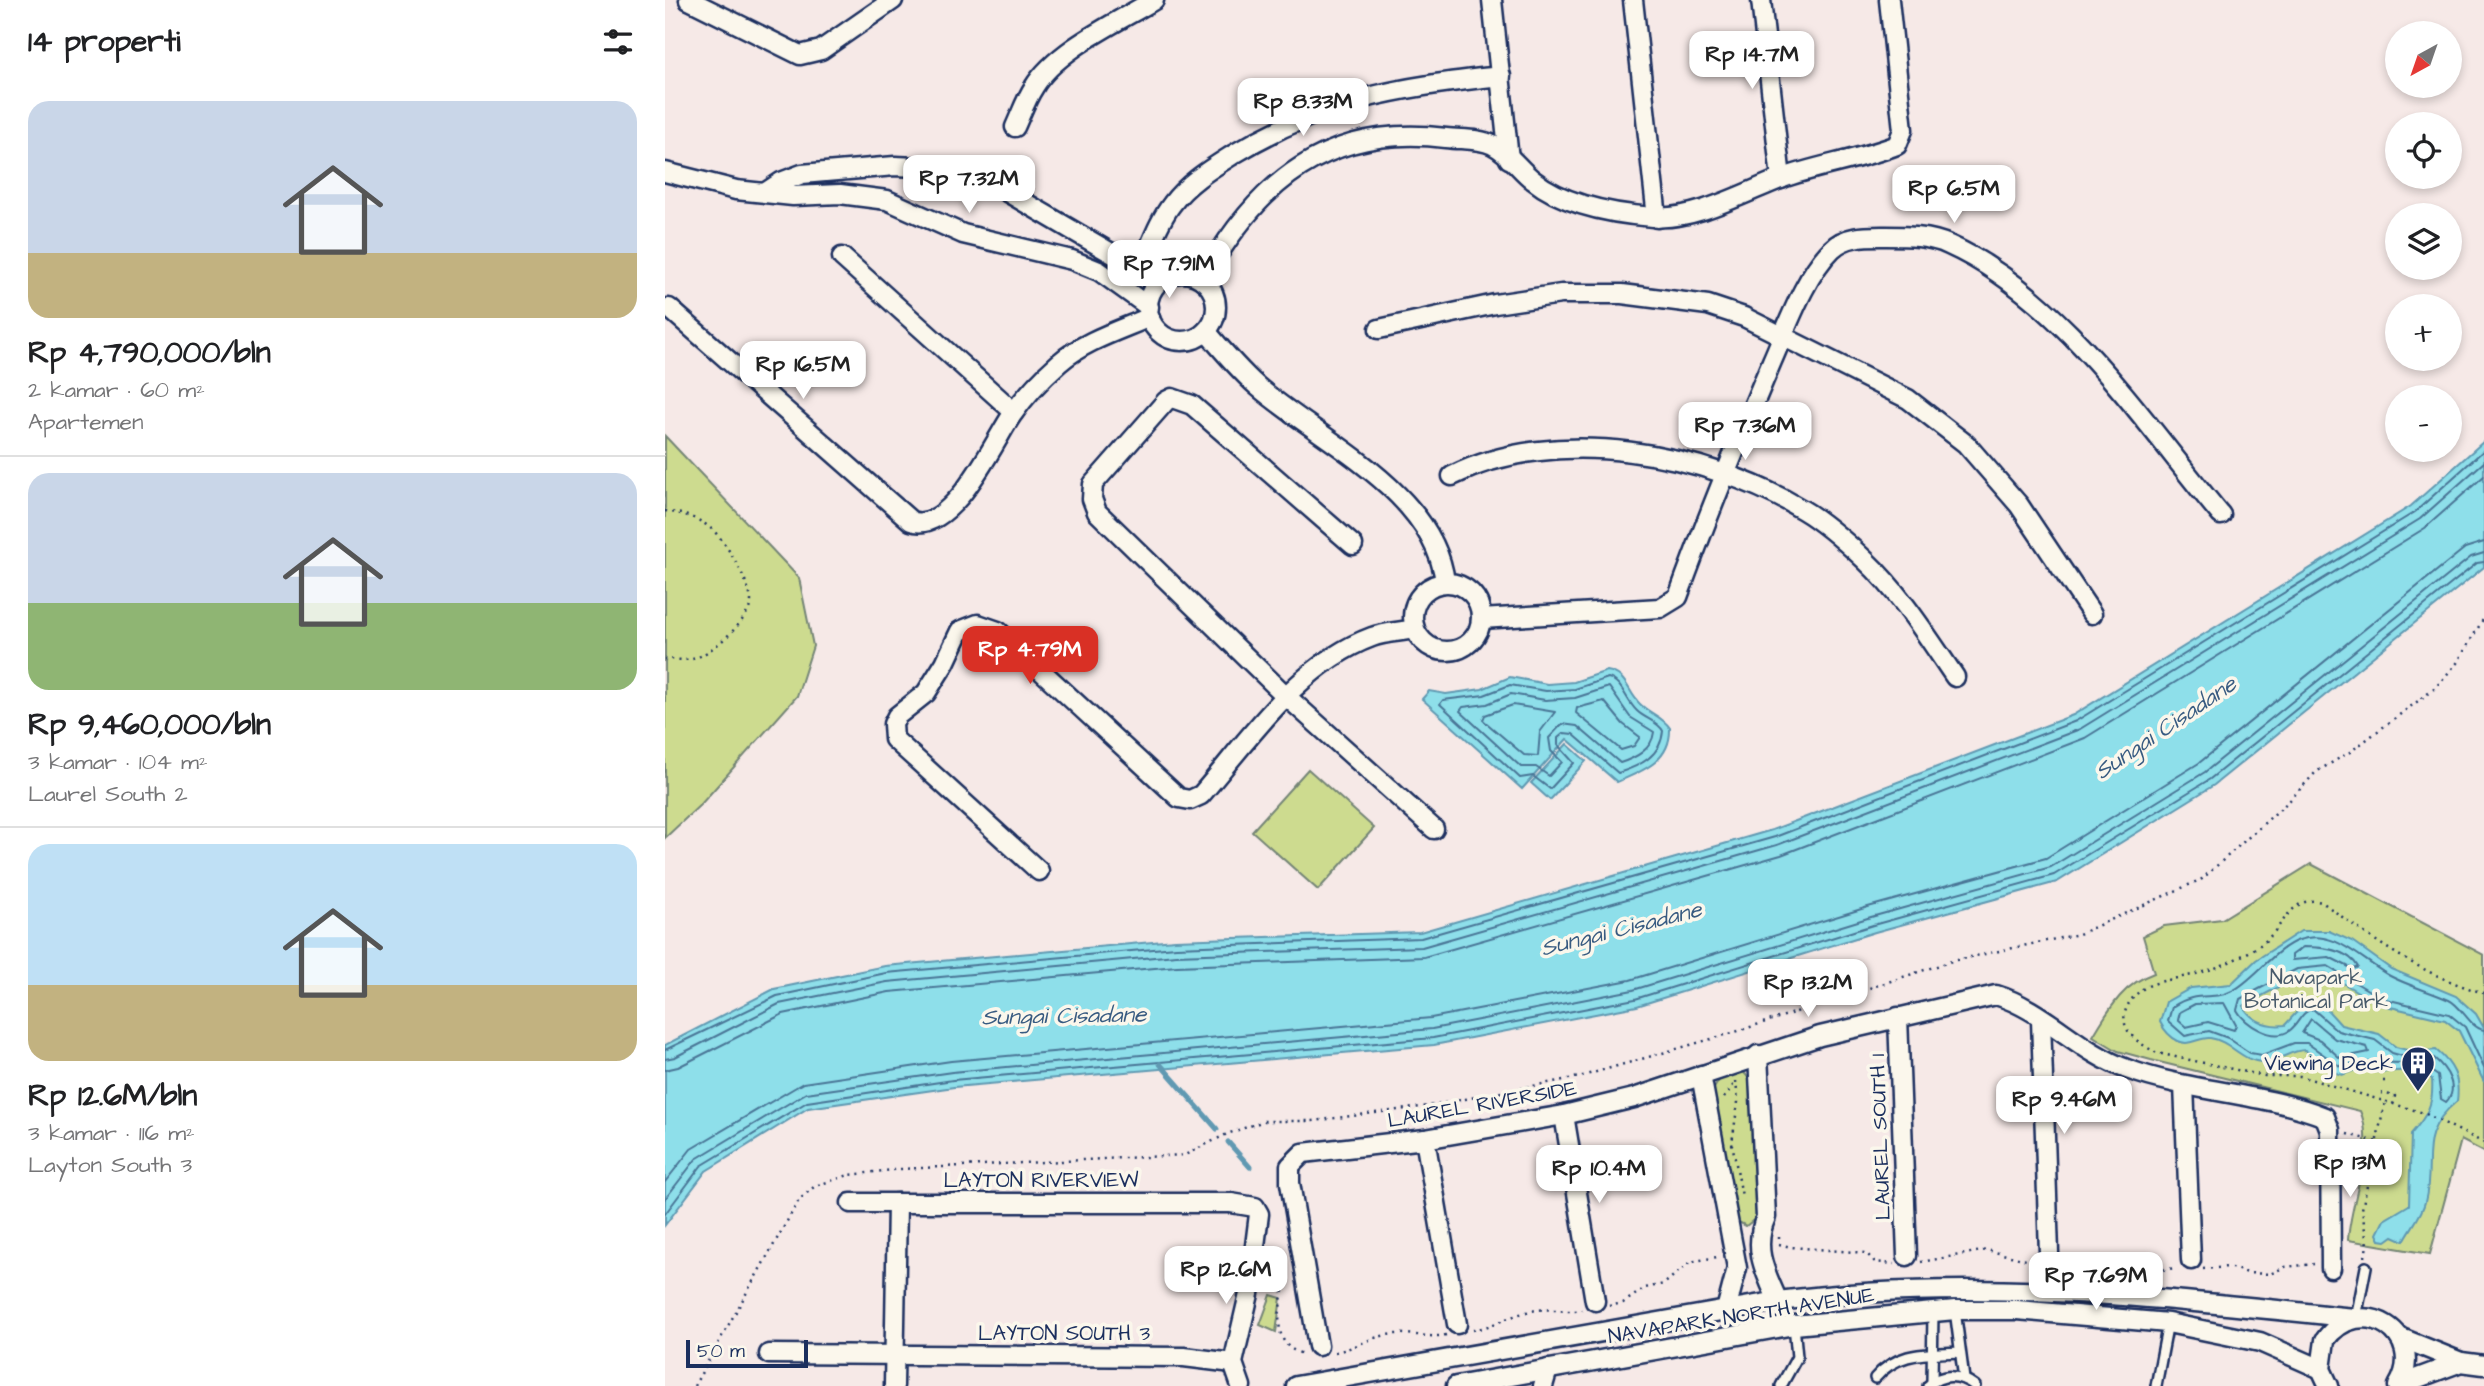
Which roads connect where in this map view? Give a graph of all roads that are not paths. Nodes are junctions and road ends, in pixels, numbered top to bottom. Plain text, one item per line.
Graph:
1 (689, 0) edge
2 (893, 0) edge
3 (1154, 0) edge
4 (1492, 0) edge
5 (1633, 0) edge
6 (1761, 0) edge
7 (1889, 0) edge
8 (1501, 76) junction
9 (1016, 127) dead end
10 (1509, 159) junction
11 (665, 172) edge
12 (1781, 179) junction
13 (766, 192) junction
14 (1657, 218) junction
15 (842, 257) dead end
16 (1141, 266) junction
17 (1172, 274) junction
18 (1203, 280) junction
19 (669, 308) dead end
20 (1149, 312) junction
21 (1379, 329) dead end
22 (1206, 331) junction
23 (1783, 334) junction
24 (1014, 412) junction
25 (1724, 474) junction
26 (1452, 476) dead end
27 (2221, 515) dead end
28 (1353, 545) dead end
29 (1445, 582) junction
30 (2092, 614) dead end
31 (1481, 619) junction
32 (1414, 629) junction
33 (1955, 677) dead end
34 (1286, 696) junction
35 (1434, 829) dead end
36 (1039, 871) dead end
37 (1898, 1017) junction
38 (2041, 1020) junction
39 (1758, 1055) junction
40 (1701, 1075) junction
41 (2184, 1085) junction
42 (1564, 1115) junction
43 (1425, 1139) junction
44 (851, 1203) dead end
45 (897, 1203) junction
46 (1759, 1234) junction
47 (1730, 1239) junction
48 (2049, 1253) dead end
49 (1907, 1256) dead end
50 (2191, 1260) dead end
51 (2366, 1267) road end
52 (2331, 1268) dead end
53 (1933, 1289) junction
54 (1595, 1301) dead end
55 (1778, 1301) junction
56 (1726, 1310) junction
57 (1955, 1310) junction
58 (1933, 1311) junction
59 (2356, 1318) junction
60 (2168, 1323) junction
61 (1457, 1324) dead end
62 (1794, 1325) junction
63 (2399, 1337) junction
64 (1318, 1346) dead end
65 (1959, 1352) junction
66 (769, 1354) dead end
67 (1933, 1354) junction
68 (895, 1355) junction
69 (2461, 1362) junction
70 (1233, 1363) junction
71 (2484, 1365) edge
72 (2321, 1369) junction
73 (1546, 1378) edge
74 (1875, 1378) dead end
75 (1964, 1379) junction
76 (1930, 1384) edge
77 (2398, 1385) edge
78 (894, 1386) edge
79 (1241, 1386) edge
80 (1296, 1386) edge
81 (1457, 1386) edge
82 (1465, 1386) edge
83 (1781, 1386) edge
84 (1975, 1386) edge
85 (2156, 1386) edge
86 (2329, 1386) edge

1 - 2 street
3 - 9 street
4 - 8 street
5 - 14 street
6 - 12 street
7 - 12 street
8 - 10 street
8 - 16 street
10 - 14 street
10 - 18 street
11 - 13 street
12 - 14 street
13 - 16 street
13 - 20 street
15 - 24 street
16 - 17 street
17 - 18 street
17 - 20 street
18 - 22 street
19 - 24 street
20 - 22 street
20 - 24 street
21 - 23 street
22 - 29 street
23 - 25 street
23 - 27 street
23 - 30 street
25 - 26 street
25 - 31 street
25 - 33 street
28 - 34 street
29 - 31 street
29 - 32 street
31 - 32 street
32 - 34 street
34 - 35 street
34 - 36 street
37 - 38 street, LAUREL RIVERSIDE
37 - 39 street, LAUREL RIVERSIDE
37 - 49 street, LAUREL SOUTH 1
38 - 41 street, LAUREL RIVERSIDE
38 - 48 street
39 - 40 street, LAUREL RIVERSIDE
39 - 46 street
40 - 42 street, LAUREL RIVERSIDE
40 - 47 street
41 - 50 street
41 - 52 street, LAUREL RIVERSIDE
42 - 43 street, LAUREL RIVERSIDE
42 - 54 street
43 - 61 street
43 - 64 street, LAUREL RIVERSIDE
44 - 45 street, LAYTON RIVERVIEW
45 - 68 street
45 - 70 street, LAYTON RIVERVIEW
46 - 47 street
46 - 55 street
47 - 56 street
51 - 59 lane
53 - 55 street
53 - 58 street
53 - 59 street
55 - 56 street
56 - 80 street
57 - 58 street, NAVAPARK NORTH AVENUE
57 - 60 street, NAVAPARK NORTH AVENUE
57 - 65 lane
58 - 62 street, NAVAPARK NORTH AVENUE
58 - 67 lane
59 - 63 street
59 - 72 street
60 - 72 street, NAVAPARK NORTH AVENUE
60 - 85 lane
62 - 73 street, NAVAPARK NORTH AVENUE
62 - 83 lane
63 - 69 street
63 - 77 street
65 - 67 lane
65 - 75 lane
66 - 68 street, LAYTON SOUTH 3
67 - 74 lane
67 - 76 lane
68 - 70 street, LAYTON SOUTH 3
68 - 78 street
69 - 71 street
69 - 77 street
70 - 79 street
72 - 86 street
73 - 82 street, NAVAPARK NORTH AVENUE
75 - 76 lane
75 - 84 lane
81 - 82 street, NAVAPARK NORTH AVENUE

